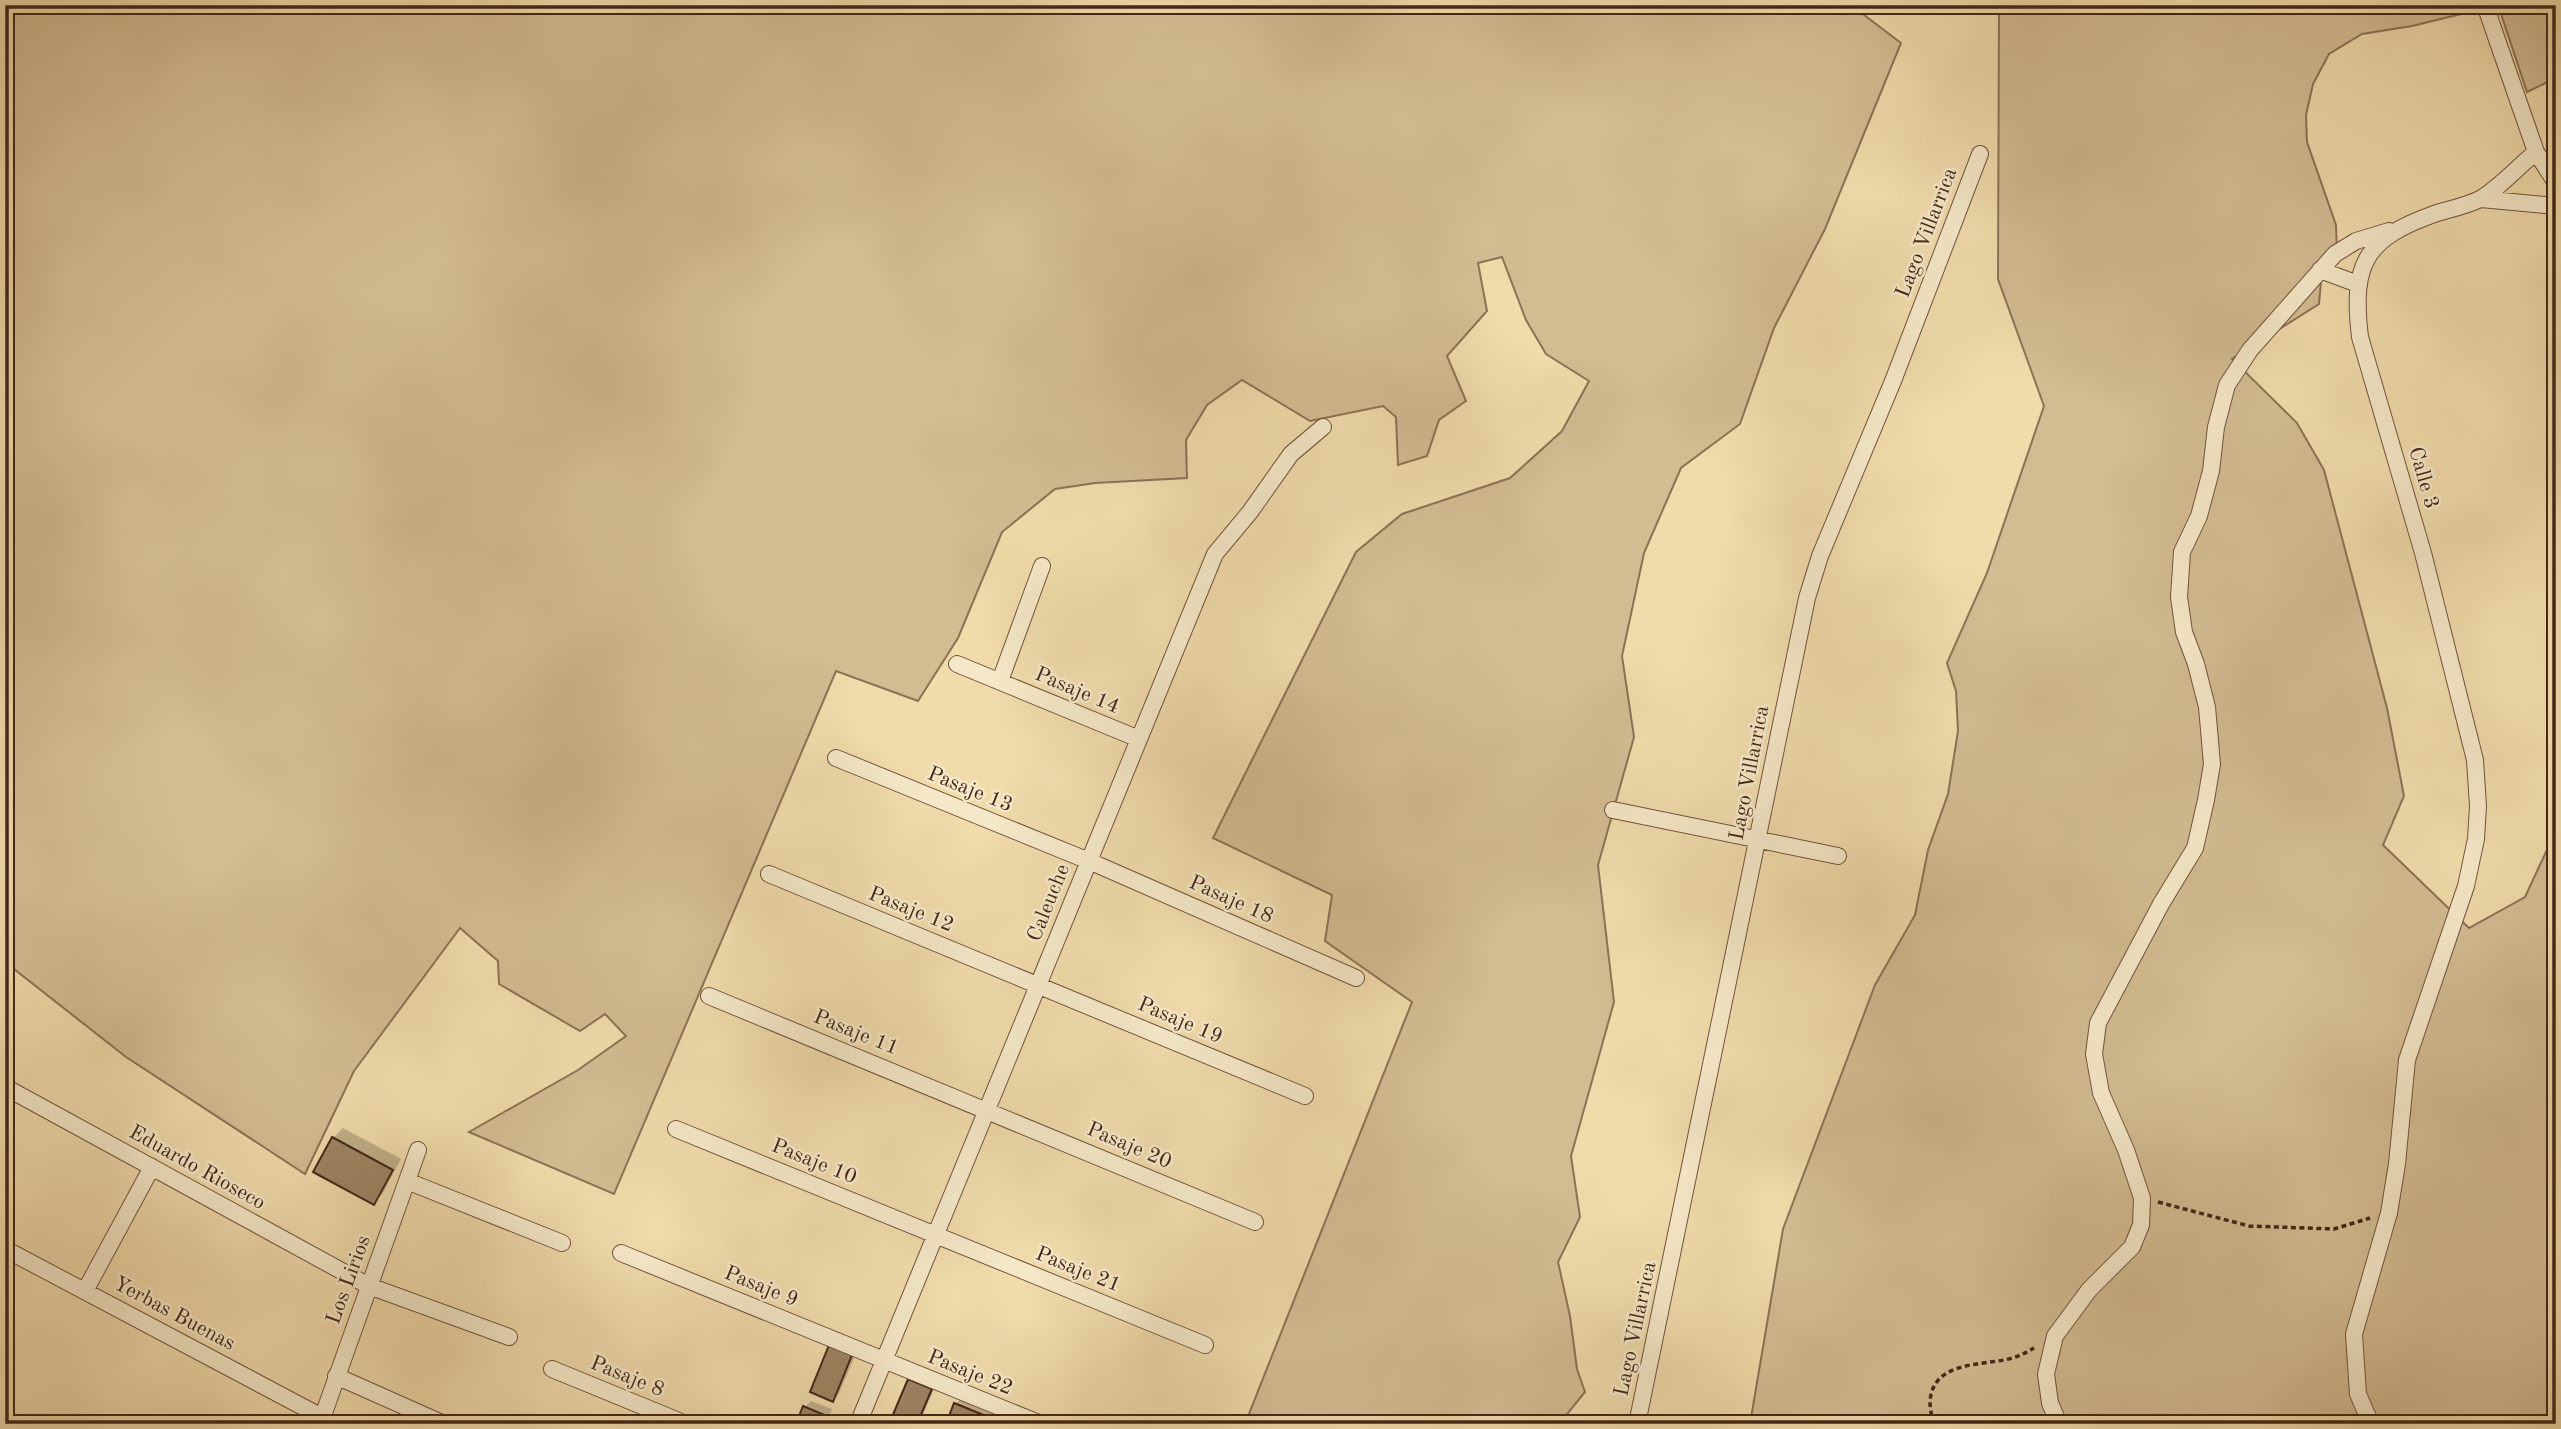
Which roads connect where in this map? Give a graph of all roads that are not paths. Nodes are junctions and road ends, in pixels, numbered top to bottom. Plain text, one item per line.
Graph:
1 (2486, 5) edge
2 (2536, 152) junction
3 (1980, 154) dead end
4 (2556, 183) edge
5 (2481, 199) junction
6 (2556, 206) edge
7 (2404, 226) junction
8 (2320, 270) junction
9 (2358, 284) junction
10 (1323, 427) dead end
11 (1042, 566) dead end
12 (957, 664) dead end
13 (1000, 681) junction
14 (1139, 739) junction
15 (835, 758) dead end
16 (1613, 810) dead end
17 (1758, 840) junction
18 (1838, 856) dead end
19 (1089, 861) junction
20 (769, 874) dead end
21 (1356, 978) dead end
22 (1038, 984) junction
23 (709, 996) dead end
24 (5, 1087) edge
25 (1305, 1096) dead end
26 (987, 1110) junction
27 (676, 1129) dead end
28 (418, 1150) dead end
29 (152, 1167) junction
30 (407, 1181) junction
31 (1255, 1222) dead end
32 (936, 1234) junction
33 (562, 1243) dead end
34 (5, 1249) edge
35 (621, 1254) dead end
36 (369, 1286) junction
37 (85, 1292) junction
38 (509, 1338) dead end
39 (1205, 1345) dead end
40 (884, 1360) junction
41 (552, 1369) dead end
42 (337, 1376) junction
43 (321, 1420) edge
44 (444, 1424) edge
45 (686, 1424) edge
46 (858, 1424) edge
47 (1041, 1424) edge
48 (1637, 1424) edge
49 (2059, 1424) edge
50 (2371, 1424) edge

1 - 2 street
2 - 4 street
2 - 5 street
3 - 17 street, Lago Villarrica
5 - 6 street
5 - 7 street, Calle 3
7 - 8 street
7 - 9 street, Calle 3
8 - 9 street
8 - 49 street
9 - 50 street, Calle 3
10 - 14 street, Caleuche
11 - 13 street, Pasaje 14
12 - 13 street, Pasaje 14
13 - 14 street, Pasaje 14
14 - 19 street, Caleuche
15 - 19 street, Pasaje 13
16 - 17 street
17 - 18 street
17 - 48 street, Lago Villarrica
19 - 21 street, Pasaje 18
19 - 22 street, Caleuche
20 - 22 street, Pasaje 12
22 - 25 street, Pasaje 19
22 - 26 street, Caleuche
23 - 26 street, Pasaje 11
24 - 29 street, Eduardo Rioseco
26 - 31 street, Pasaje 20
26 - 32 street, Caleuche
27 - 32 street, Pasaje 10
28 - 30 street, Los Lirios
29 - 36 street, Eduardo Rioseco
29 - 37 street
30 - 33 street
30 - 36 street, Los Lirios
32 - 39 street, Pasaje 21
32 - 40 street, Caleuche
34 - 37 street, Yerbas Buenas
35 - 40 street, Pasaje 9
36 - 38 street
36 - 42 street, Los Lirios
37 - 43 street, Yerbas Buenas
40 - 46 street, Caleuche
40 - 47 street, Pasaje 22
41 - 45 street, Pasaje 8
42 - 43 street, Los Lirios
42 - 44 street

